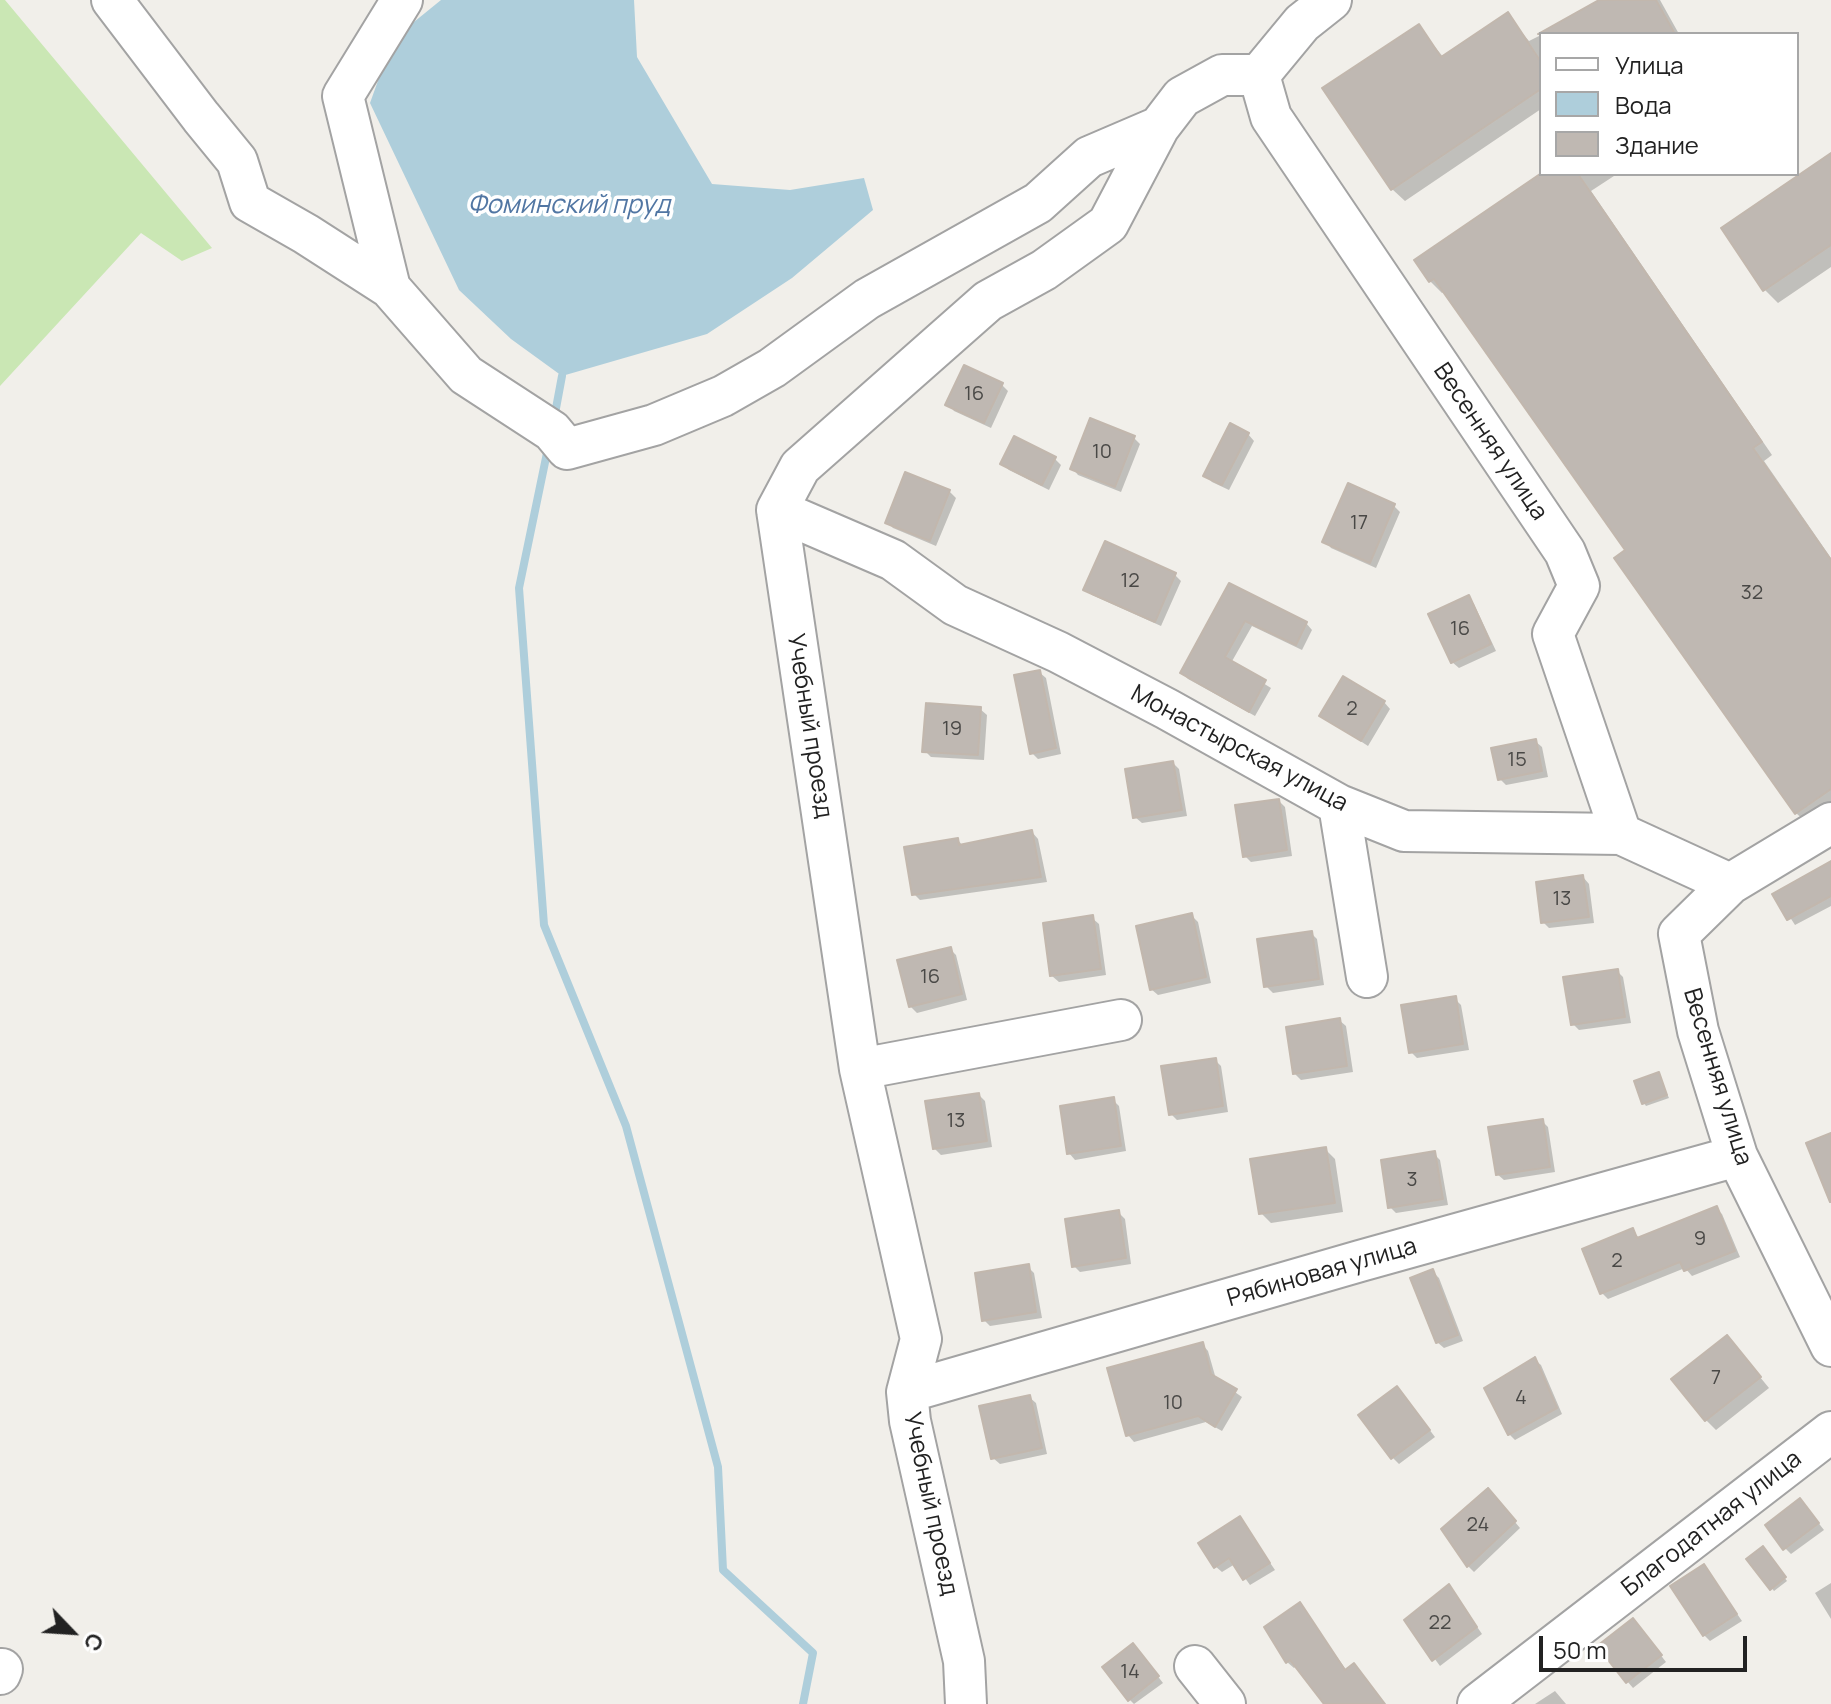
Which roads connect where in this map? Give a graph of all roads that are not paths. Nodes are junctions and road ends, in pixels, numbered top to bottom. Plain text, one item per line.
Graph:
1 (112, 0) edge
2 (402, 0) edge
3 (1331, 0) edge
4 (1259, 75) junction
5 (1159, 127) junction
6 (390, 288) junction
7 (777, 510) junction
8 (1339, 805) junction
9 (1831, 823) edge
10 (1621, 834) junction
11 (1730, 884) junction
12 (1367, 977) dead end
13 (1121, 1020) dead end
14 (860, 1069) junction
15 (1737, 1156) junction
16 (1831, 1346) edge
17 (907, 1392) junction
18 (1831, 1432) edge
19 (1195, 1666) dead end
20 (966, 1704) edge
21 (1225, 1704) edge
22 (1478, 1704) edge

1 - 6 street
2 - 6 street
3 - 4 street
4 - 5 street
4 - 10 street, Весенняя улица
5 - 6 street
5 - 7 street
7 - 8 street, Монастырская улица
7 - 14 street, Учебный проезд
8 - 10 street, Монастырская улица
8 - 12 street
9 - 11 street
10 - 11 street, Монастырская улица
11 - 15 street, Весенняя улица
13 - 14 street
14 - 17 street, Учебный проезд
15 - 16 street, Весенняя улица
15 - 17 street, Рябиновая улица
17 - 20 street, Учебный проезд
18 - 22 street, Благодатная улица
19 - 21 street

